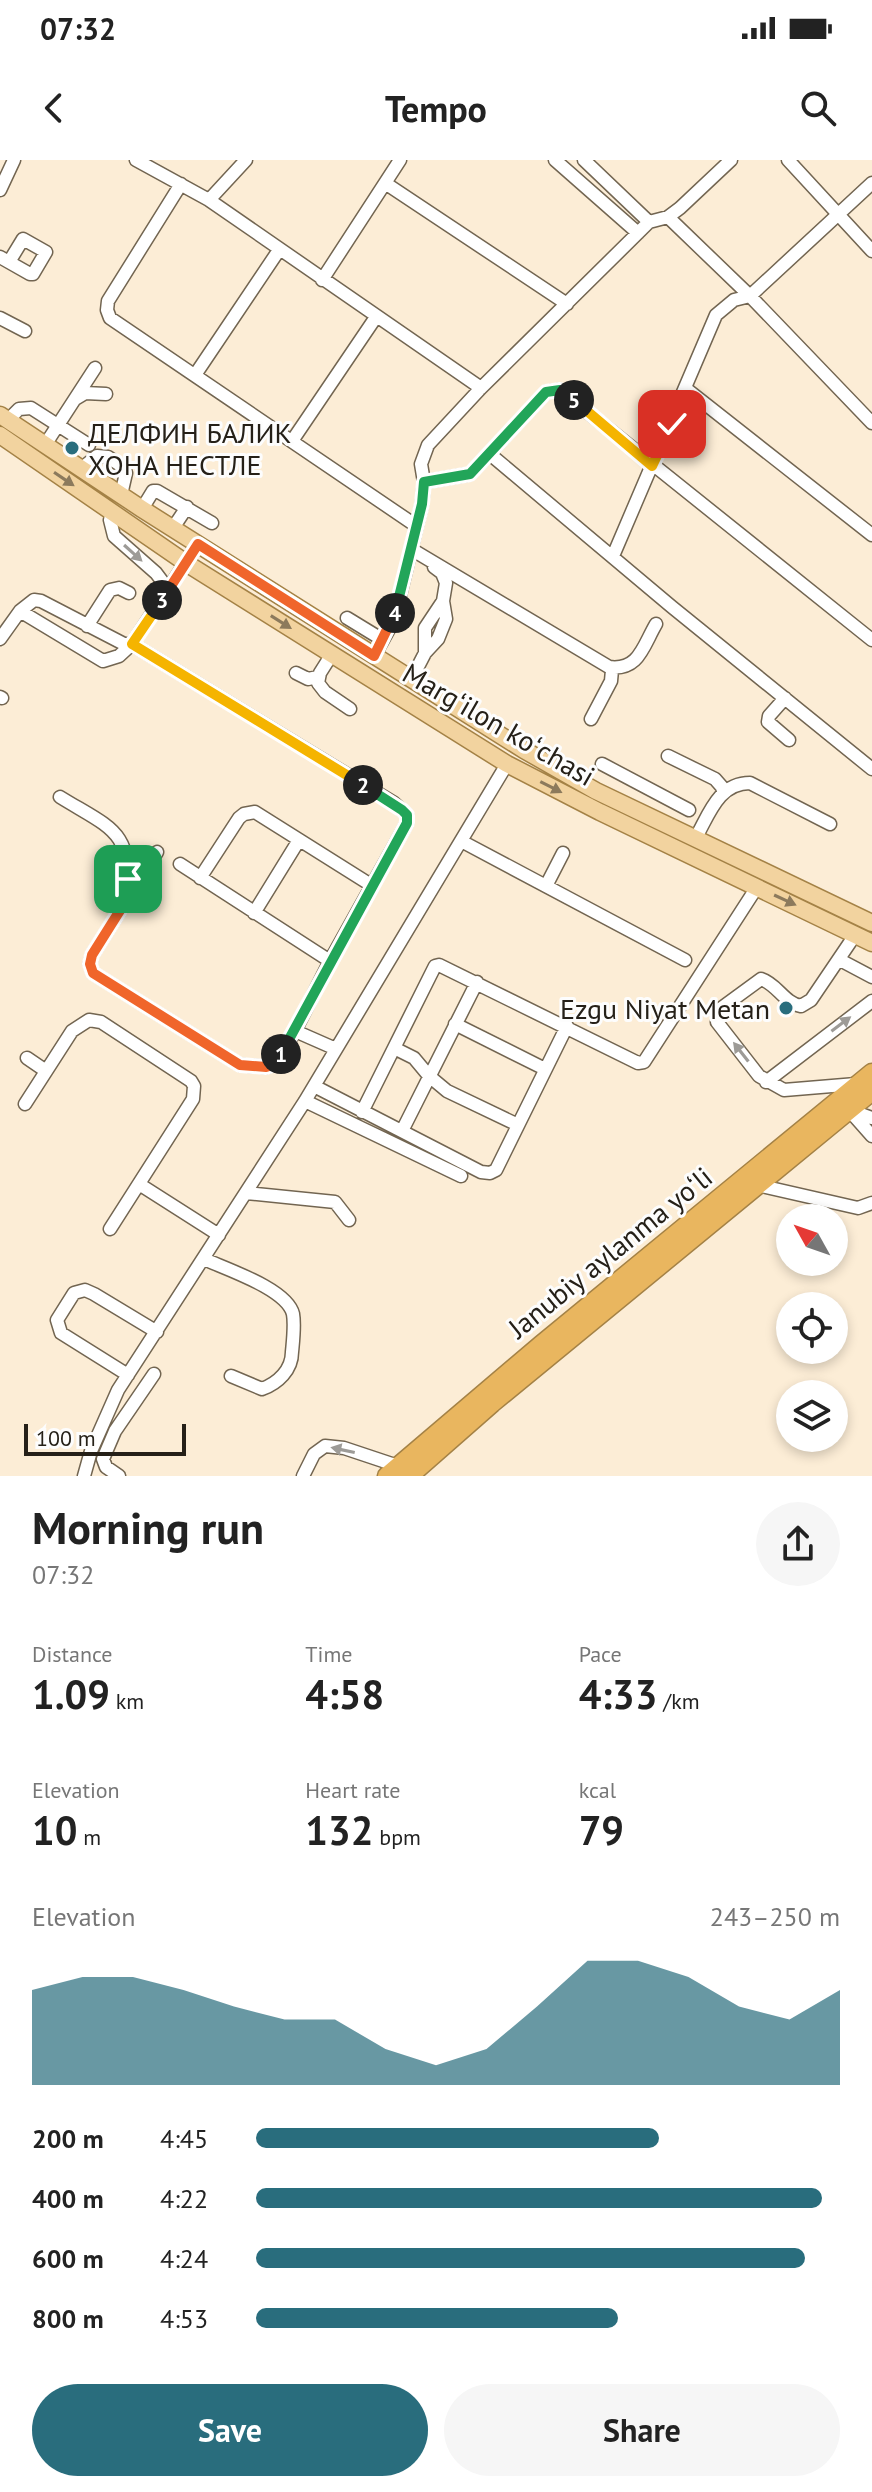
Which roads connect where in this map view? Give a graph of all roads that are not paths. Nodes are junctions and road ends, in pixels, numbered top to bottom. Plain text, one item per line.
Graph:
1 (14, 160) edge
2 (136, 160) edge
3 (246, 160) edge
4 (400, 160) edge
5 (555, 160) edge
6 (584, 160) edge
7 (731, 160) edge
8 (788, 160) edge
9 (385, 183) junction
10 (872, 183) edge
11 (181, 184) junction
12 (0, 190) edge
13 (209, 200) junction
14 (838, 214) junction
15 (668, 217) junction
16 (649, 222) junction
17 (638, 233) junction
18 (279, 250) junction
19 (872, 251) edge
20 (322, 280) junction
21 (750, 296) junction
22 (567, 304) junction
23 (376, 317) junction
24 (0, 318) edge
25 (25, 331) dead end
26 (95, 368) dead end
27 (195, 375) junction
28 (481, 388) junction
29 (685, 388) junction
30 (106, 394) dead end
31 (75, 399) junction
32 (3, 423) edge
33 (872, 423) edge
34 (57, 425) junction
35 (292, 441) junction
36 (45, 445) junction
37 (89, 445) dead end
38 (491, 455) junction
39 (652, 466) junction
40 (81, 469) junction
41 (424, 482) junction
42 (121, 495) junction
43 (187, 507) junction
44 (142, 509) junction
45 (112, 512) junction
46 (212, 523) dead end
47 (415, 525) junction
48 (173, 528) junction
49 (872, 535) edge
50 (198, 544) junction
51 (410, 552) junction
52 (613, 556) junction
53 (186, 563) junction
54 (168, 589) junction
55 (129, 593) dead end
56 (20, 611) junction
57 (347, 618) dead end
58 (656, 624) dead end
59 (87, 626) junction
60 (0, 639) edge
61 (383, 640) junction
62 (872, 640) edge
63 (132, 644) junction
64 (332, 654) junction
65 (374, 656) junction
66 (609, 667) junction
67 (296, 673) dead end
68 (318, 677) junction
69 (411, 680) junction
70 (785, 698) junction
71 (350, 709) dead end
72 (591, 719) dead end
73 (789, 740) dead end
74 (668, 756) dead end
75 (507, 764) junction
76 (602, 764) dead end
77 (872, 769) edge
78 (635, 781) junction
79 (652, 790) junction
80 (723, 791) junction
81 (60, 797) dead end
82 (674, 801) junction
83 (623, 804) junction
84 (689, 810) dead end
85 (640, 813) junction
86 (662, 823) junction
87 (830, 824) dead end
88 (695, 839) junction
89 (299, 840) junction
90 (463, 842) junction
91 (157, 852) dead end
92 (563, 853) dead end
93 (180, 864) dead end
94 (200, 878) junction
95 (371, 885) junction
96 (546, 886) junction
97 (757, 887) junction
98 (124, 904) junction
99 (254, 913) junction
100 (872, 923) edge
101 (855, 935) junction
102 (872, 943) edge
103 (685, 960) dead end
104 (840, 960) junction
105 (330, 961) junction
106 (872, 977) edge
107 (477, 982) junction
108 (872, 1001) edge
109 (455, 1024) junction
110 (567, 1026) junction
111 (295, 1031) junction
112 (394, 1048) junction
113 (336, 1049) junction
114 (27, 1058) dead end
115 (545, 1069) junction
116 (46, 1071) junction
117 (429, 1076) junction
118 (766, 1082) junction
119 (868, 1083) edge
120 (314, 1086) junction
121 (305, 1101) junction
122 (25, 1104) dead end
123 (849, 1110) junction
124 (362, 1112) junction
125 (872, 1118) edge
126 (518, 1125) junction
127 (402, 1131) junction
128 (872, 1136) edge
129 (461, 1176) dead end
130 (139, 1184) junction
131 (757, 1185) junction
132 (246, 1193) junction
133 (335, 1202) junction
134 (352, 1203) dead end
135 (872, 1203) edge
136 (349, 1220) dead end
137 (110, 1229) dead end
138 (219, 1235) junction
139 (204, 1259) junction
140 (157, 1332) junction
141 (154, 1374) dead end
142 (128, 1375) junction
143 (231, 1376) dead end
144 (398, 1473) edge
145 (84, 1476) edge
146 (119, 1476) edge
147 (303, 1476) edge

1 - 12 street
2 - 11 street
3 - 13 street
4 - 9 street
5 - 17 street
6 - 16 street
7 - 15 street
8 - 14 street
9 - 20 street
9 - 22 street
10 - 14 street
11 - 13 street
11 - 27 street
13 - 18 street
14 - 19 street
14 - 21 street
15 - 16 street
15 - 21 street
16 - 17 street
17 - 22 street
18 - 20 street
18 - 27 street
20 - 23 street
21 - 29 street
21 - 33 street
22 - 28 street
23 - 28 street
23 - 35 street
24 - 25 street
26 - 31 street
27 - 35 street
28 - 41 street
29 - 39 street
29 - 49 street
30 - 31 street
31 - 34 street
32 - 34 street
32 - 36 main road, Margʻilon koʻchasi
32 -> 45 main road, Margʻilon koʻchasi
34 - 36 street
34 - 37 street
35 - 47 street
36 - 40 main road, Margʻilon koʻchasi
38 - 39 street
38 - 41 street
38 - 52 street
39 - 52 street
39 - 62 street
40 - 42 main road, Margʻilon koʻchasi
40 - 42 street
41 - 47 street
42 - 44 main road, Margʻilon koʻchasi
43 - 44 street
43 - 46 street
43 - 48 street
44 - 48 main road, Margʻilon koʻchasi
45 - 53 main road, Margʻilon koʻchasi
45 -> 54 street
47 - 51 street
48 - 50 main road, Margʻilon koʻchasi
50 - 53 street
50 - 65 main road, Margʻilon koʻchasi
51 - 61 street
51 - 66 street
51 - 69 street
52 - 70 street
53 - 54 street
53 -> 64 main road, Margʻilon koʻchasi
54 - 63 street
55 - 59 street
56 - 59 street
56 - 60 street
56 - 63 street
57 - 61 street
58 - 66 street
59 - 63 street
61 - 65 street
63 - 95 street
64 - 68 street
64 - 75 main road, Margʻilon koʻchasi
65 - 69 main road, Margʻilon koʻchasi
66 - 72 street
67 - 68 street
68 - 71 street
69 - 83 main road, Margʻilon koʻchasi
70 - 73 street
70 - 77 street
74 - 80 street
75 - 90 street
75 -> 97 main road, Margʻilon koʻchasi
76 - 78 street
78 - 79 street
78 - 83 street
79 - 82 street
79 - 85 street
80 - 87 street
80 - 88 street
81 - 98 street
82 - 84 street
82 - 86 street
83 - 85 main road, Margʻilon koʻchasi
85 - 86 main road, Margʻilon koʻchasi
86 - 88 main road, Margʻilon koʻchasi
88 - 100 main road, Margʻilon koʻchasi
89 - 94 street
89 - 95 street
89 - 99 street
90 - 96 street
90 - 113 street
91 - 98 street
92 - 96 street
93 - 94 street
94 - 99 street
95 - 105 street
96 - 103 street
97 -> 101 main road, Margʻilon koʻchasi
97 - 110 street
98 - 111 street
99 - 105 street
101 - 102 main road, Margʻilon koʻchasi
101 - 104 street
104 - 106 street
118 -> 104 street
105 - 111 street
107 - 109 street
107 - 110 street
107 - 112 street
118 -> 108 street
109 - 115 street
109 - 117 street
110 - 115 street
111 - 113 street
112 - 117 street
112 - 124 street
113 - 120 street
114 - 116 street
115 - 126 street
116 - 122 street
116 - 130 street
117 - 126 street
117 - 127 street
118 - 119 street
119 - 123 highway, Janubiy aylanma yoʻli
119 - 144 highway, Janubiy aylanma yoʻli
120 - 121 street
120 - 124 street
121 - 129 street
121 - 132 street
123 - 125 street
123 - 128 street
123 - 131 highway, Janubiy aylanma yoʻli
124 - 127 street
126 - 127 street
130 - 137 street
130 - 138 street
131 - 135 street
131 - 144 highway, Janubiy aylanma yoʻli
132 - 133 street
132 - 138 street
133 - 134 street
133 - 136 street
138 - 139 street
139 - 140 street
139 - 143 street
140 - 142 street
140 - 142 street
141 - 146 street
142 - 145 street
144 -> 147 street

